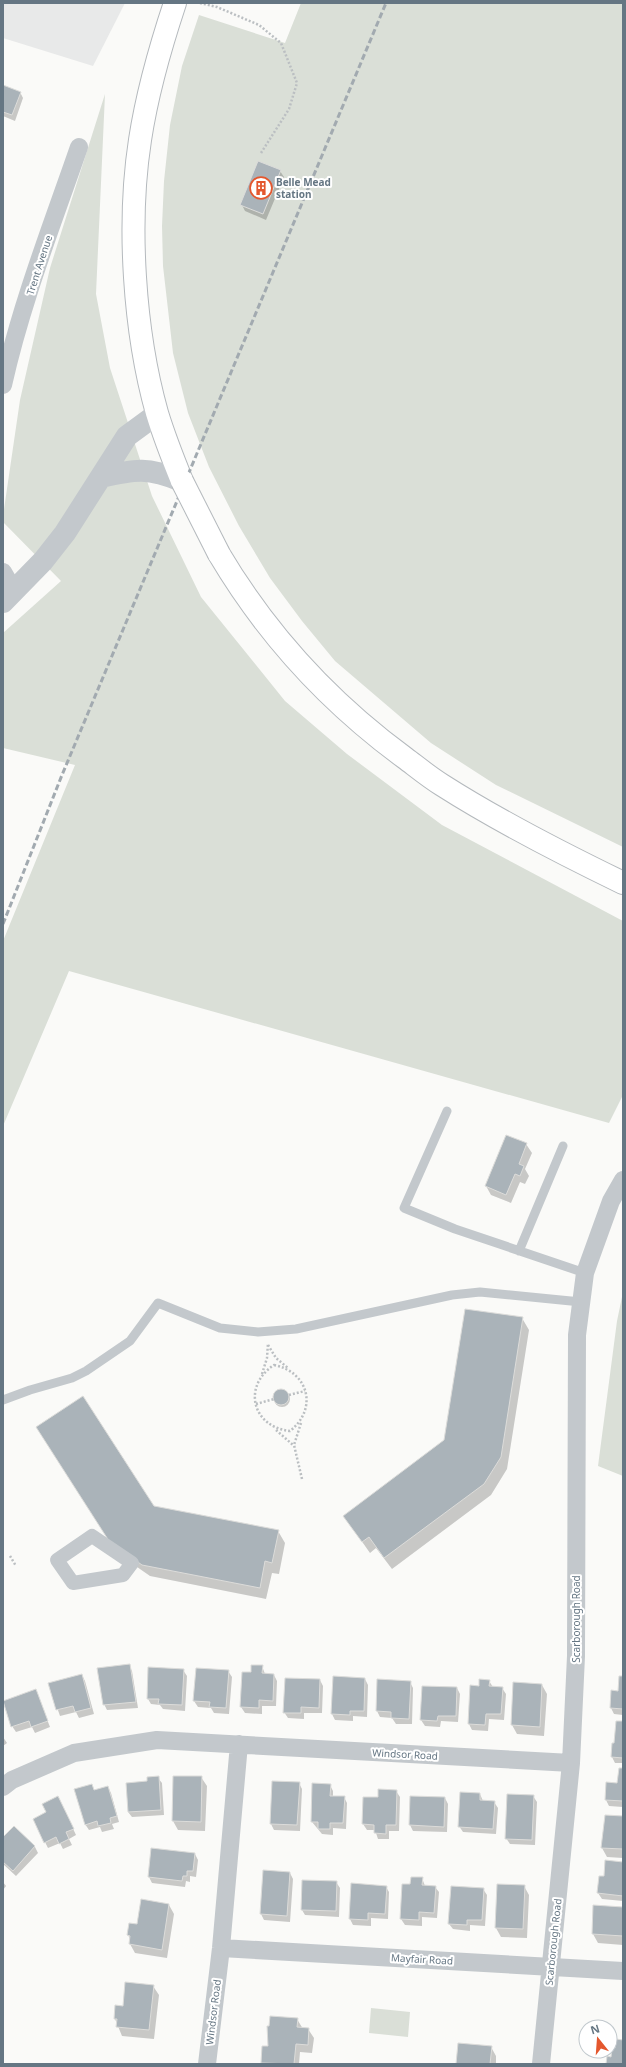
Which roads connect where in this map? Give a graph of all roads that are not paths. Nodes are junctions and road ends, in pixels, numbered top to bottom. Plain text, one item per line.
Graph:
1 (175, 3) edge
2 (79, 147) dead end
3 (3, 384) edge
4 (157, 414) junction
5 (102, 477) junction
6 (182, 481) junction
7 (3, 572) edge
8 (9, 596) edge
9 (623, 883) edge
10 (447, 1111) dead end
11 (563, 1146) dead end
12 (623, 1180) edge
13 (519, 1251) junction
14 (585, 1273) junction
15 (581, 1302) junction
16 (3, 1400) edge
17 (57, 1560) joint
18 (239, 1744) junction
19 (571, 1763) junction
20 (3, 1787) edge
21 (221, 1948) junction
22 (551, 1966) junction
23 (623, 1971) edge
24 (207, 2064) edge
25 (541, 2064) edge

1 - 4 highway
2 - 3 street, Trent Avenue
4 - 5 street
4 - 6 highway
5 - 6 street
5 - 8 street
6 - 9 highway, bridge
7 - 8 street
10 - 13 lane
11 - 13 lane
12 - 14 street, Scarborough Road
13 - 14 lane
14 - 15 street, Scarborough Road
15 - 16 lane
15 - 19 street, Scarborough Road
17 - 17 street
18 - 19 street, Windsor Road
18 - 20 street, Windsor Road
18 - 21 street, Windsor Road
19 - 22 street, Scarborough Road
21 - 22 street, Mayfair Road
21 - 24 street, Windsor Road
22 - 23 street, Mayfair Road
22 - 25 street, Scarborough Road

